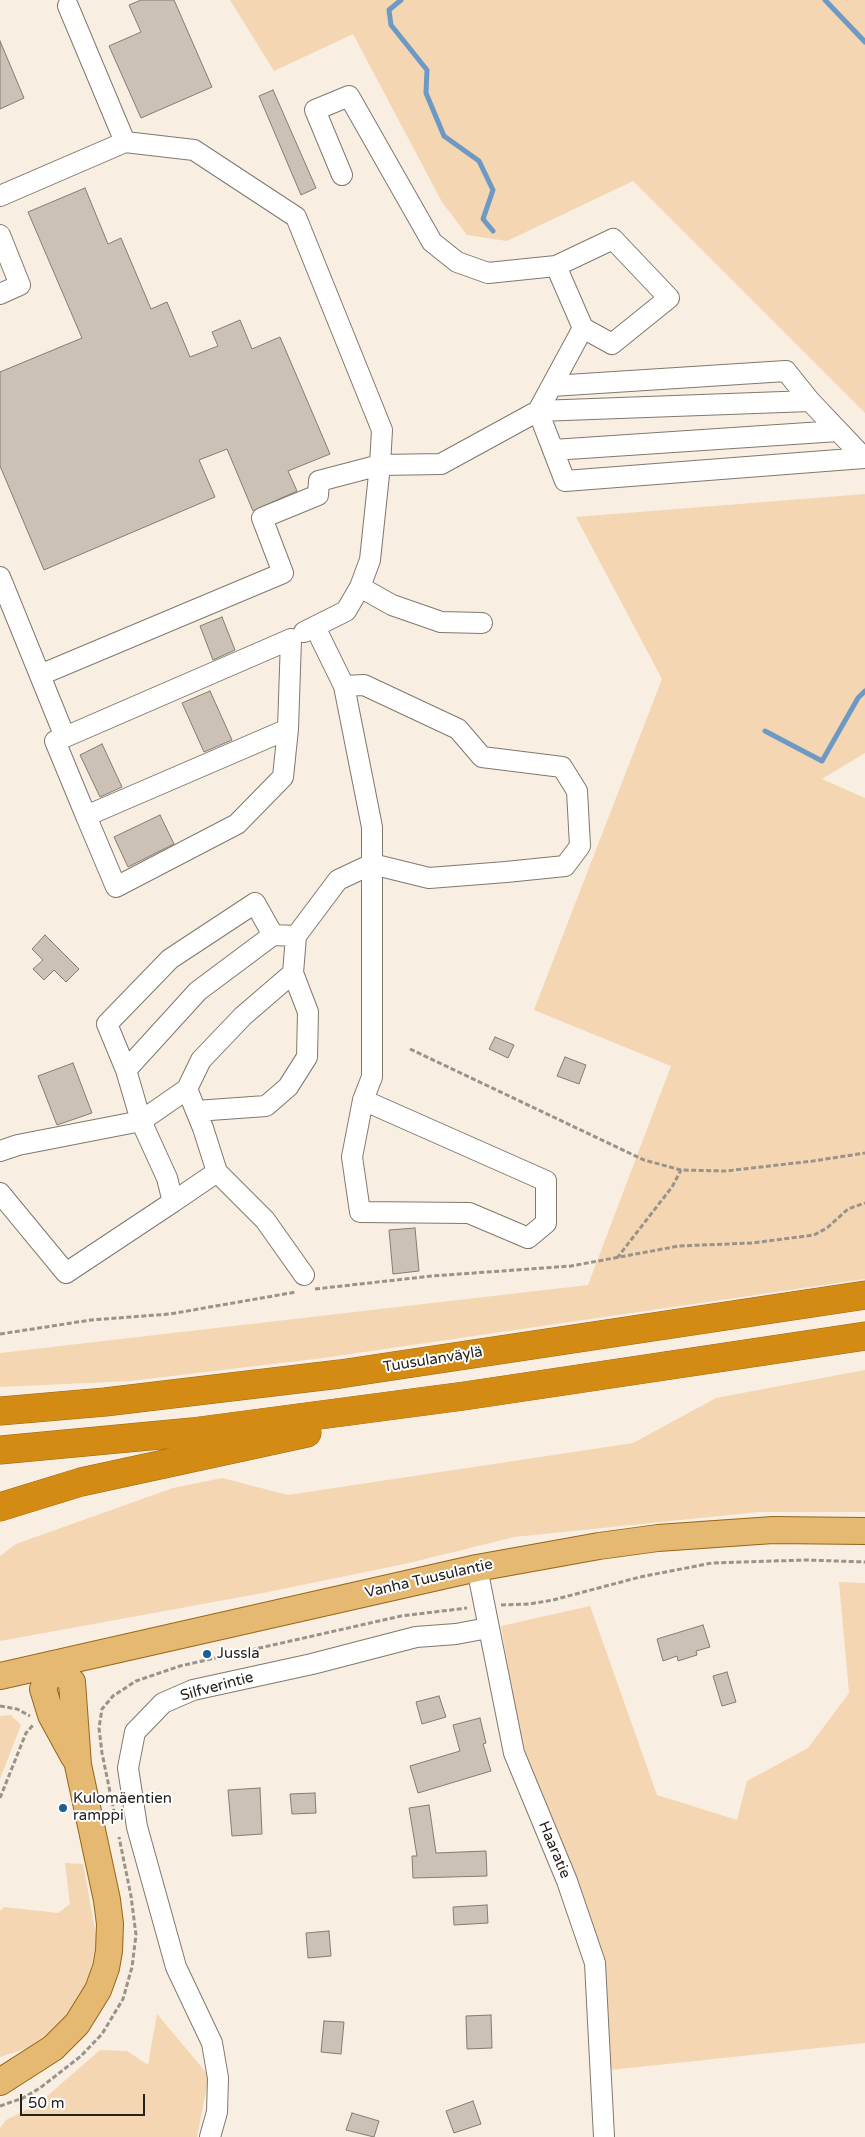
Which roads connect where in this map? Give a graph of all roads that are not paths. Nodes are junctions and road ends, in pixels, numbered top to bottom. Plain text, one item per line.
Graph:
1 (68, 6) dead end
2 (125, 142) junction
3 (342, 175) dead end
4 (0, 196) edge
5 (0, 236) edge
6 (556, 266) junction
7 (0, 294) edge
8 (583, 328) junction
9 (552, 386) junction
10 (810, 401) junction
11 (538, 411) junction
12 (838, 431) junction
13 (553, 450) junction
14 (380, 465) junction
15 (0, 577) edge
16 (360, 588) junction
17 (482, 623) dead end
18 (315, 627) junction
19 (291, 639) junction
20 (40, 675) junction
21 (344, 686) junction
22 (288, 729) junction
23 (65, 737) junction
24 (86, 816) junction
25 (372, 864) junction
26 (273, 935) junction
27 (296, 936) junction
28 (293, 973) junction
29 (126, 1070) junction
30 (187, 1089) junction
31 (363, 1100) junction
32 (196, 1111) junction
33 (141, 1121) junction
34 (0, 1151) edge
35 (217, 1172) junction
36 (0, 1193) edge
37 (173, 1202) junction
38 (303, 1285) road end
39 (865, 1295) edge
40 (865, 1336) edge
41 (464, 1396) junction
42 (0, 1397) edge
43 (105, 1402) junction
44 (0, 1411) edge
45 (0, 1450) edge
46 (0, 1507) edge
47 (865, 1532) edge
48 (477, 1568) junction
49 (488, 1628) junction
50 (53, 1664) junction
51 (0, 1676) edge
52 (34, 2061) junction
53 (0, 2065) edge
54 (0, 2082) edge
55 (210, 2137) edge
56 (604, 2137) edge

1 - 2 street
2 - 4 street
2 - 14 street
3 - 6 street
5 - 7 street
6 - 8 street
6 - 8 street
8 - 9 street
9 - 10 street
9 - 11 street
10 - 11 street
10 - 12 street
11 - 13 street
11 - 14 street
12 - 13 street
12 - 13 street
14 - 16 street
14 - 20 street
15 - 20 street
16 - 17 street
16 - 18 street
18 - 19 street
18 - 21 street
19 - 22 street
19 - 23 street
20 - 23 street
21 - 25 street
21 - 25 street
22 - 24 street
22 - 24 street
23 - 24 street
25 - 27 street
25 - 31 street
26 - 27 street
26 - 29 street
26 - 29 street
27 - 28 street
28 - 30 street
28 - 32 street
29 - 33 street
30 - 32 street
30 - 33 street
31 - 31 street
32 - 35 street
33 - 34 street
33 - 37 street
35 - 37 street
35 - 38 street
36 - 37 street
39 - 43 highway, Tuusulanväylä
40 - 41 highway
41 - 45 highway
41 - 46 highway
42 - 43 highway
43 - 44 highway, Tuusulanväylä
47 - 48 main road, Vanha Tuusulantie
48 - 49 street, Haaratie
48 - 50 main road, Vanha Tuusulantie
49 - 55 street, Silfverintie
49 - 56 street, Haaratie
50 - 51 main road, Vanha Tuusulantie
50 - 52 main road
52 - 53 main road
52 - 54 main road

